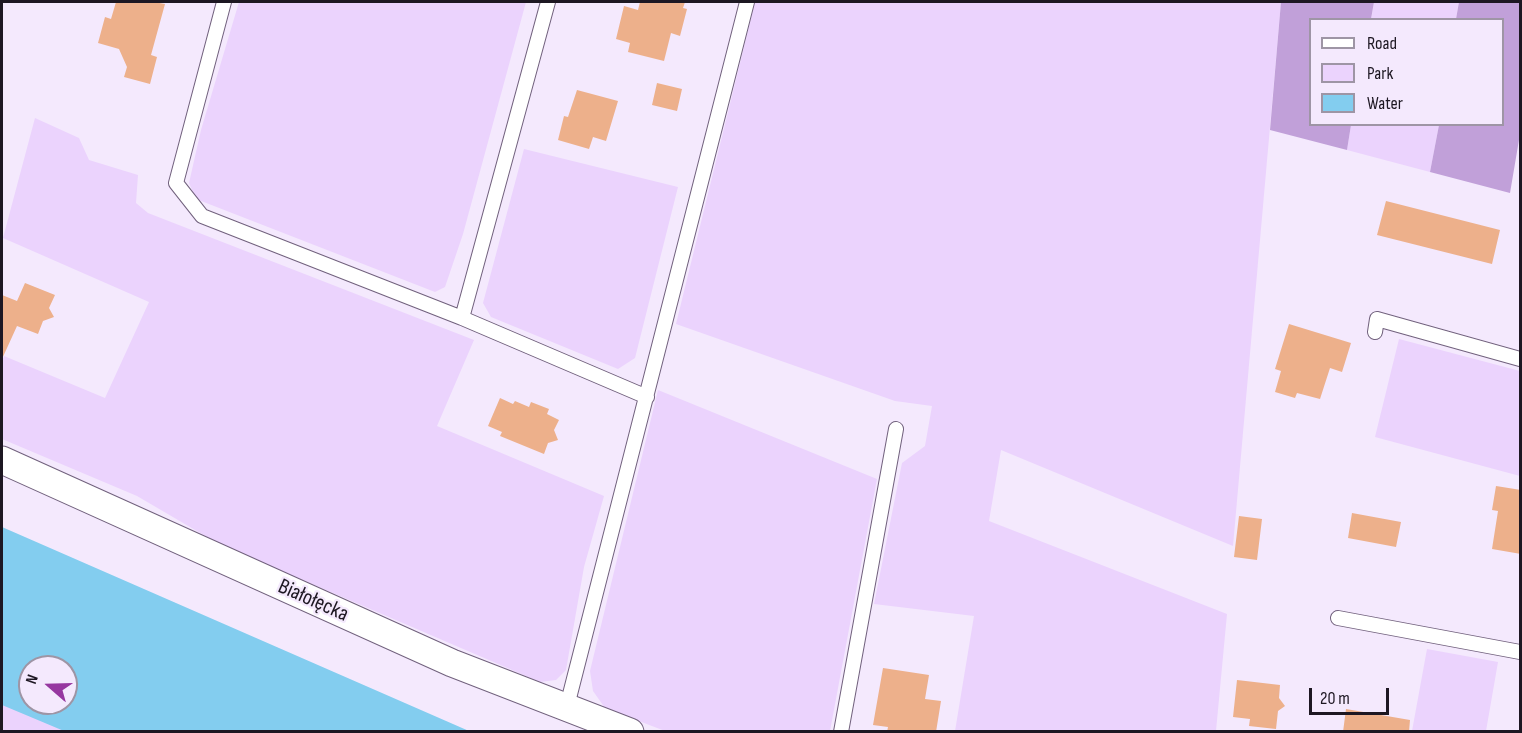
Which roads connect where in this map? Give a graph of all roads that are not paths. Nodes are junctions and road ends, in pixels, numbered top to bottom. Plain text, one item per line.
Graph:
1 (224, 2) edge
2 (548, 2) edge
3 (747, 2) edge
4 (462, 318) junction
5 (1375, 332) dead end
6 (1521, 359) edge
7 (647, 397) junction
8 (896, 429) dead end
9 (2, 460) edge
10 (1338, 618) dead end
11 (1521, 652) edge
12 (567, 706) junction
13 (630, 732) edge
14 (841, 732) edge

1 - 4 lane
2 - 4 lane
3 - 7 lane
4 - 7 lane
5 - 6 lane
7 - 12 lane
8 - 14 lane
9 - 12 street, Białołęcka
10 - 11 lane
12 - 13 street, Białołęcka

